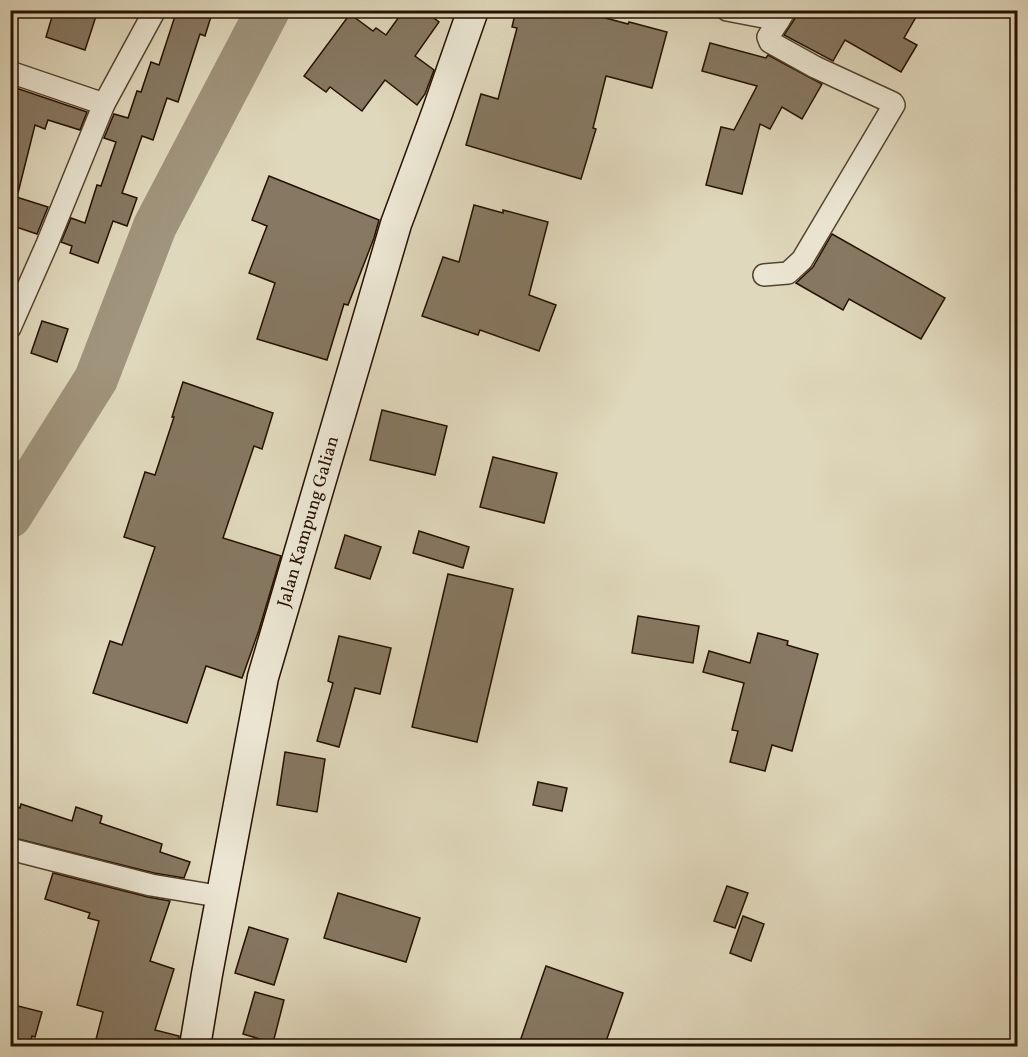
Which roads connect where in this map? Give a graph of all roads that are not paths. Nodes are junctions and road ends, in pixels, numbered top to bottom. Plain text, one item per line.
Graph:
1 (155, 10) edge
2 (473, 10) edge
3 (727, 10) edge
4 (782, 15) edge
5 (10, 72) edge
6 (104, 104) junction
7 (764, 275) dead end
8 (10, 328) edge
9 (10, 849) edge
10 (223, 897) junction
11 (195, 1047) edge

1 - 6 street
2 - 10 main road, Jalan Kampung Galian
3 - 4 street
4 - 7 street
5 - 6 street
6 - 8 street
9 - 10 street
10 - 11 main road, Jalan Kampung Galian

